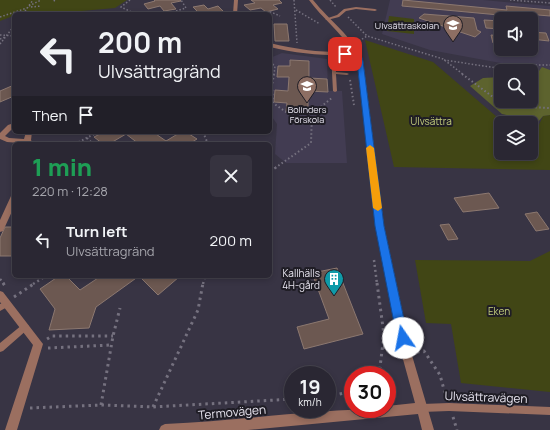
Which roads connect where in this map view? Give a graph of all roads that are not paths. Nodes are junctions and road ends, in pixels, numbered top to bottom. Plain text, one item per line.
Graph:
1 (236, 0) edge
2 (311, 0) edge
3 (376, 10) dead end
4 (235, 12) edge
5 (327, 19) junction
6 (272, 46) edge
7 (358, 53) junction
8 (332, 55) junction
9 (334, 73) junction
10 (347, 74) dead end
11 (336, 91) road end
12 (12, 126) edge
13 (21, 142) edge
14 (12, 202) edge
15 (0, 229) edge
16 (0, 295) edge
17 (7, 303) edge
18 (25, 327) junction
19 (0, 348) edge
20 (422, 408) junction
21 (550, 411) edge
22 (11, 430) edge
23 (165, 430) edge
24 (428, 430) edge

1 - 4 street
2 - 5 street
3 - 5 lane
5 - 7 street
6 - 8 street
7 - 8 street
7 - 20 street
8 - 9 lane
9 - 10 lane
9 - 11 lane
12 - 13 street
14 - 15 street
16 - 17 street
17 - 18 street
18 - 19 lane
18 - 22 street
20 - 21 lane, Ulvsättravägen
20 - 23 street, Termovägen
20 - 24 street

